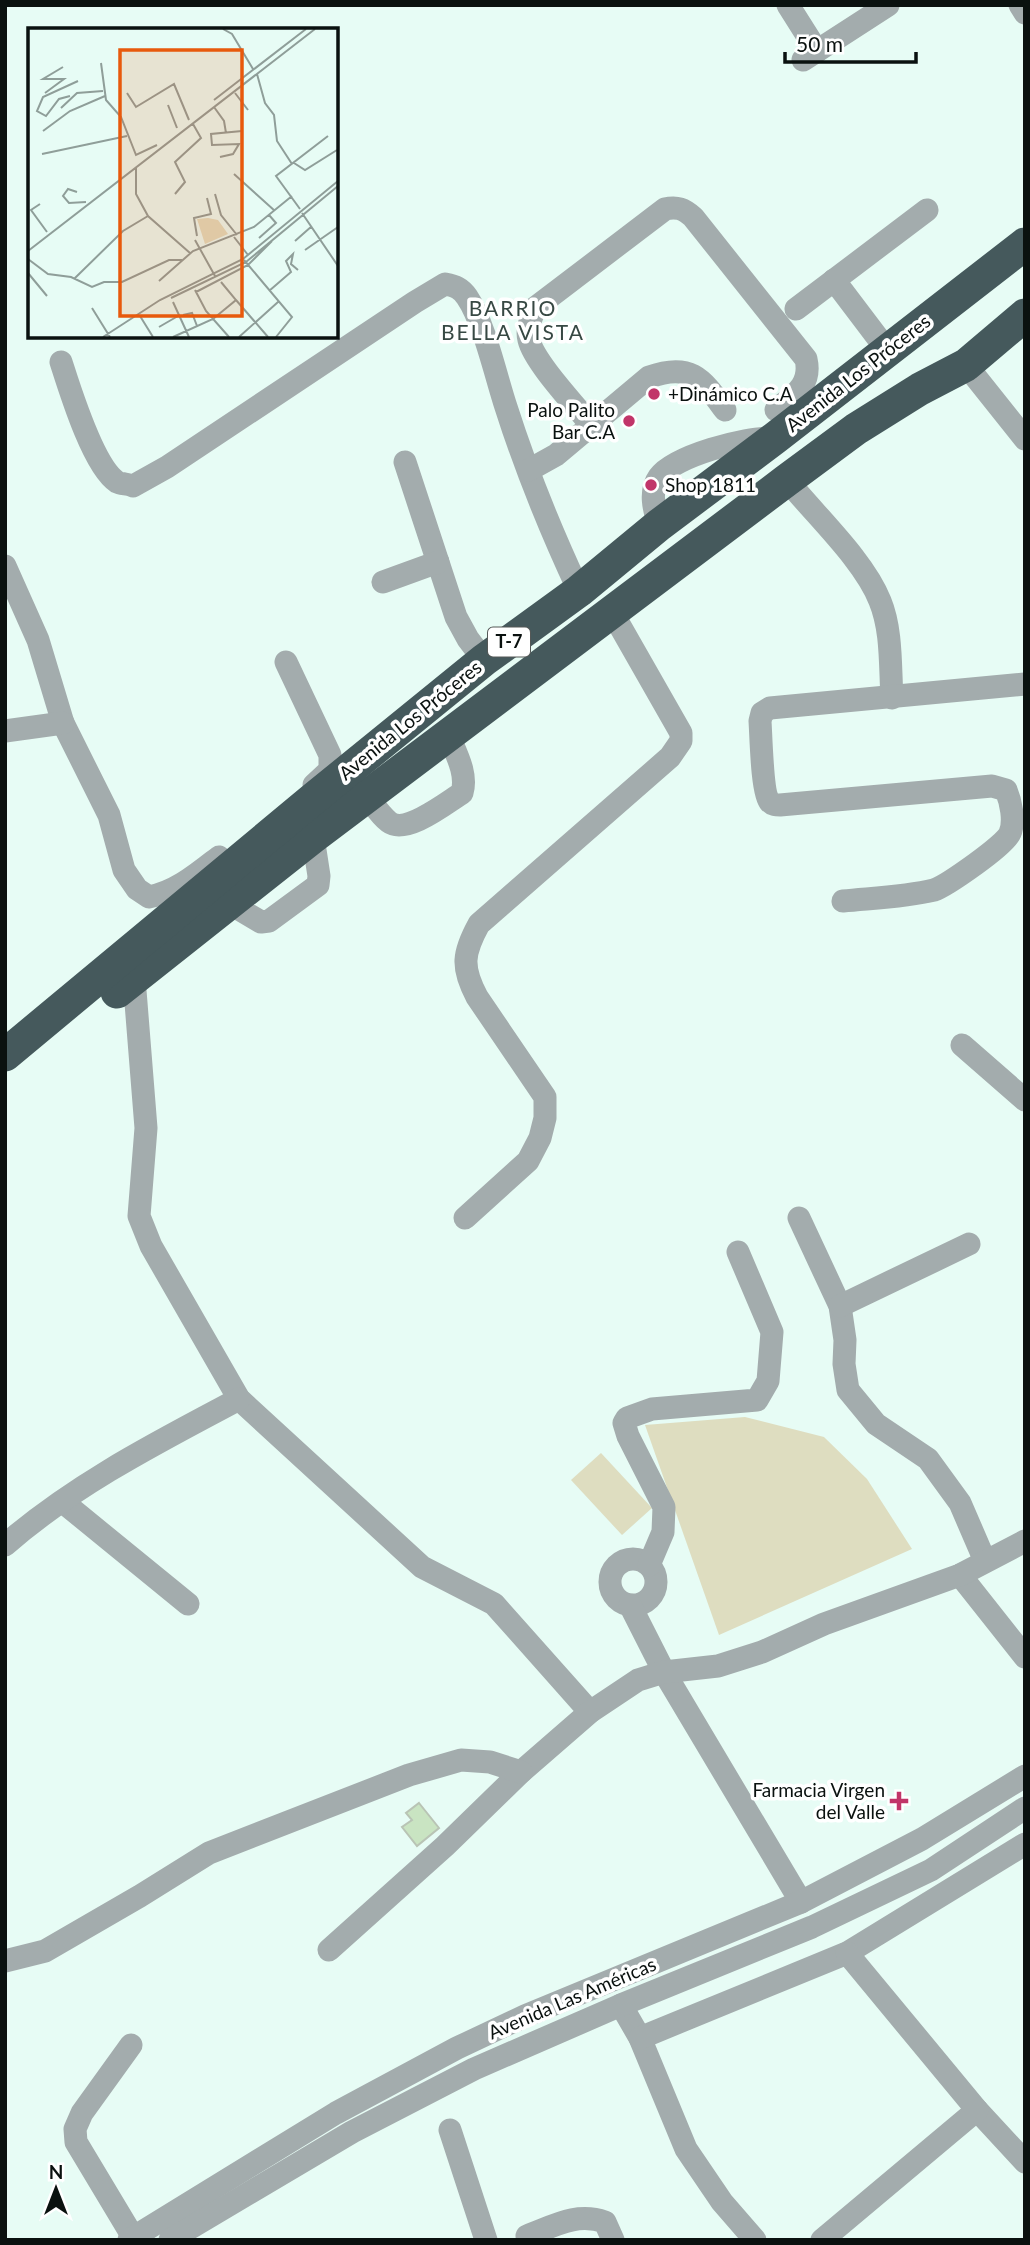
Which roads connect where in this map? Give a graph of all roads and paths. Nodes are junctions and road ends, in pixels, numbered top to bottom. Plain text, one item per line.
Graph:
1 (788, 5) edge
2 (888, 5) edge
3 (1020, 5) edge
4 (1025, 13) edge
5 (927, 210) dead end
6 (1025, 244) edge
7 (834, 281) junction
8 (796, 309) dead end
9 (1025, 315) edge
10 (893, 346) junction
11 (61, 362) dead end
12 (966, 365) junction
13 (920, 389) junction
14 (725, 410) dead end
15 (776, 424) junction
16 (592, 425) junction
17 (1025, 439) edge
18 (405, 461) dead end
19 (529, 471) junction
20 (787, 480) junction
21 (438, 562) junction
22 (5, 566) edge
23 (383, 582) dead end
24 (579, 591) junction
25 (612, 612) junction
26 (484, 660) junction
27 (286, 662) dead end
28 (1025, 684) edge
29 (892, 698) junction
30 (63, 723) junction
31 (5, 731) edge
32 (448, 734) junction
33 (1014, 785) edge
34 (367, 796) junction
35 (307, 800) junction
36 (843, 901) dead end
37 (134, 978) junction
38 (962, 1045) dead end
39 (5, 1055) edge
40 (5, 1080) edge
41 (1025, 1100) edge
42 (465, 1218) dead end
43 (799, 1218) dead end
44 (969, 1244) dead end
45 (738, 1252) dead end
46 (840, 1306) junction
47 (239, 1399) junction
48 (63, 1502) junction
49 (1025, 1542) edge
50 (5, 1545) edge
51 (985, 1561) junction
52 (649, 1565) junction
53 (960, 1575) junction
54 (188, 1604) dead end
55 (630, 1605) junction
56 (1025, 1657) edge
57 (664, 1672) junction
58 (590, 1712) junction
59 (521, 1772) junction
60 (1025, 1776) edge
61 (1025, 1808) edge
62 (1025, 1844) edge
63 (801, 1902) junction
64 (329, 1950) dead end
65 (847, 1954) junction
66 (5, 1961) edge
67 (621, 2005) junction
68 (640, 2038) junction
69 (131, 2045) dead end
70 (977, 2110) junction
71 (450, 2130) dead end
72 (1025, 2162) edge
73 (527, 2236) dead end
74 (131, 2238) edge
75 (170, 2240) edge
76 (486, 2240) edge
77 (613, 2240) edge
78 (755, 2240) edge
79 (822, 2240) edge

1 - 2 street
3 - 4 street
5 - 7 street
6 - 10 highway, Avenida Los Próceres / T-7
7 - 8 street
7 - 10 street
9 - 12 highway, Avenida Los Próceres / T-7
10 - 13 highway
10 - 15 highway, Avenida Los Próceres / T-7
11 - 19 street
12 - 13 highway, Avenida Los Próceres / T-7
12 - 17 street
13 - 20 highway, Avenida Los Próceres / T-7
14 - 16 street
15 - 16 street
15 - 24 highway, Avenida Los Próceres / T-7
16 - 19 street
18 - 21 street
19 - 24 street
20 - 25 highway, Avenida Los Próceres / T-7
20 - 29 street
21 - 23 street
21 - 26 street
22 - 30 street
24 - 26 highway, Avenida Los Próceres / T-7
25 - 32 highway, Avenida Los Próceres / T-7
25 - 42 street
26 - 35 highway, Avenida Los Próceres / T-7
27 - 35 street
28 - 29 street
29 - 33 street
30 - 31 street
30 - 35 street
32 - 34 highway, Avenida Los Próceres / T-7
32 - 34 street
33 - 36 street
34 - 37 highway, Avenida Los Próceres / T-7
35 - 39 highway, Avenida Los Próceres / T-7
37 - 40 highway, Avenida Los Próceres / T-7
37 - 47 street
38 - 41 street
43 - 46 street
44 - 46 street
45 - 52 street
46 - 51 street
47 - 48 street
47 - 58 street
48 - 50 street
48 - 54 street
49 - 51 street
51 - 53 street
52 - 55 street
52 - 55 street
53 - 56 street
53 - 57 street
55 - 57 street
57 - 58 street
57 - 63 street
58 - 59 street
59 - 64 street
59 - 66 street
60 - 63 street, Avenida Las Américas
61 - 67 street, Avenida Las Américas
62 - 65 street
63 - 74 street, Avenida Las Américas
65 - 68 street
65 - 70 street
67 - 68 street
67 - 75 street, Avenida Las Américas
68 - 78 street
69 - 74 street
70 - 72 street
70 - 79 street
71 - 76 street
73 - 77 street

